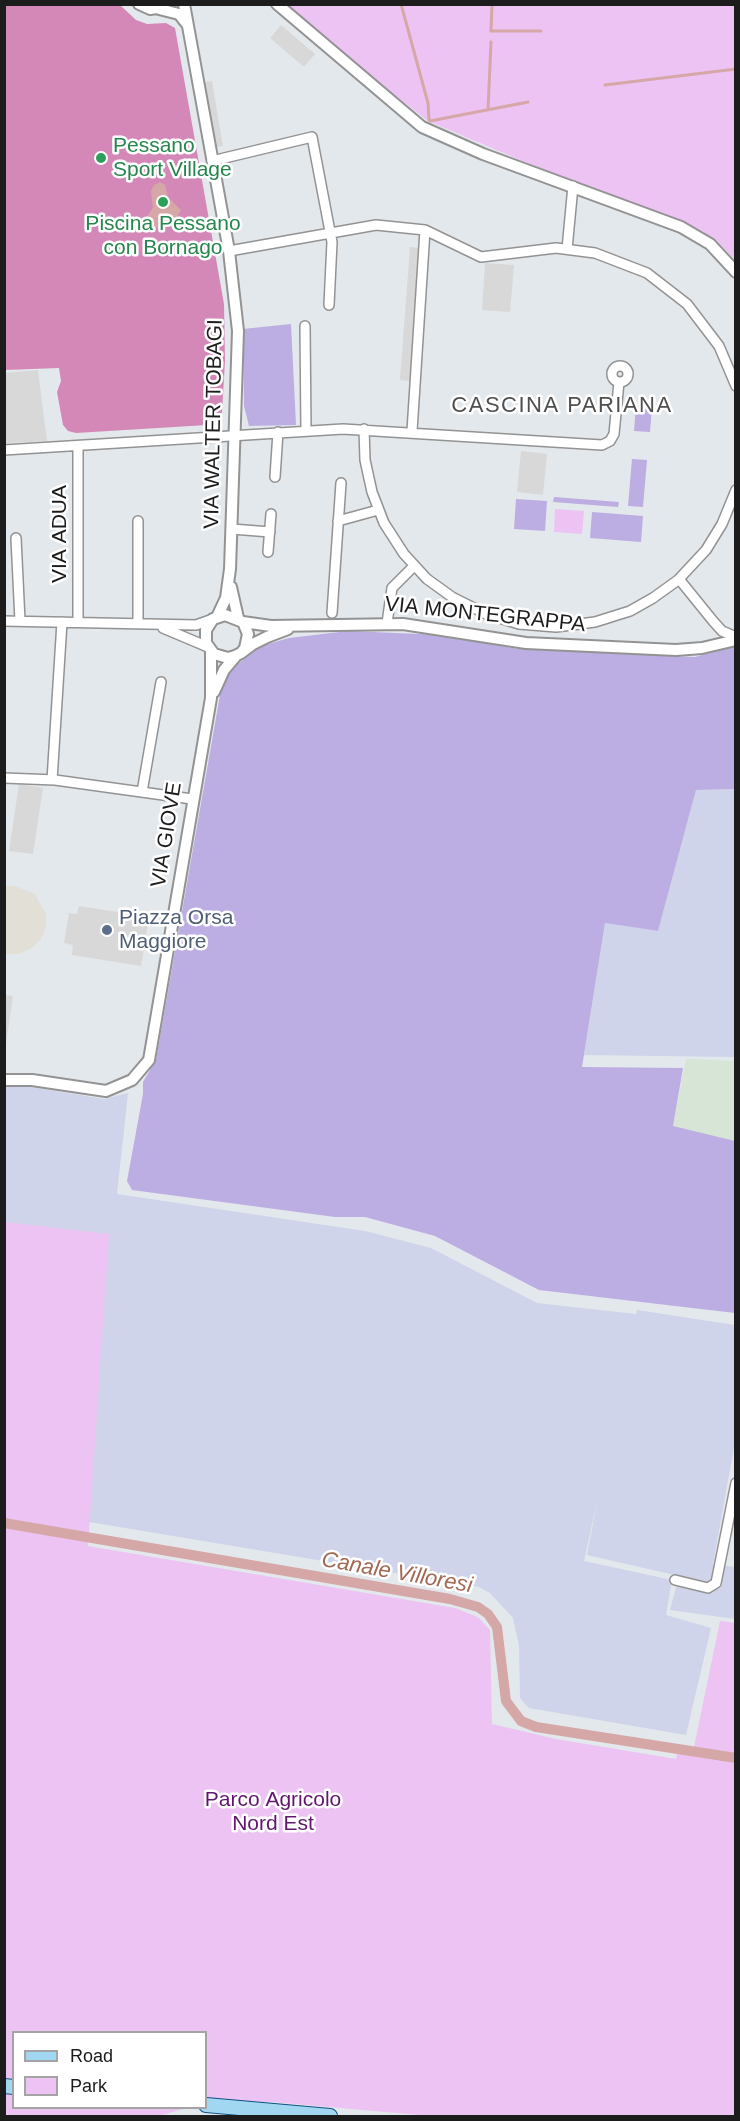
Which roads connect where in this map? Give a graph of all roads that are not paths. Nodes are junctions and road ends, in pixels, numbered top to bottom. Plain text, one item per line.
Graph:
1 (139, 4) edge
2 (184, 4) edge
3 (277, 4) edge
4 (164, 7) edge
5 (190, 30) junction
6 (212, 161) junction
7 (573, 186) junction
8 (425, 230) junction
9 (330, 233) junction
10 (567, 249) junction
11 (229, 251) junction
12 (735, 272) edge
13 (329, 305) dead end
14 (305, 326) dead end
15 (619, 382) dead end
16 (735, 386) edge
17 (364, 429) junction
18 (306, 431) junction
19 (412, 431) junction
20 (278, 432) junction
21 (235, 435) junction
22 (78, 446) junction
23 (4, 450) edge
24 (275, 477) dead end
25 (341, 483) dead end
26 (735, 490) edge
27 (378, 510) junction
28 (271, 514) dead end
29 (138, 521) dead end
30 (338, 521) junction
31 (232, 529) junction
32 (270, 532) junction
33 (16, 538) dead end
34 (268, 552) dead end
35 (414, 566) junction
36 (230, 569) junction
37 (679, 579) junction
38 (332, 613) dead end
39 (215, 618) junction
40 (240, 620) junction
41 (4, 621) edge
42 (20, 621) junction
43 (62, 622) junction
44 (78, 622) junction
45 (138, 623) junction
46 (150, 623) junction
47 (387, 623) junction
48 (300, 625) junction
49 (735, 638) edge
50 (210, 649) junction
51 (238, 655) junction
52 (161, 682) dead end
53 (211, 698) junction
54 (4, 778) edge
55 (52, 780) junction
56 (142, 792) junction
57 (192, 800) junction
58 (4, 1080) edge
59 (735, 1483) edge
60 (675, 1580) dead end
61 (207, 2105) edge
62 (330, 2116) edge

1 - 4 street
2 - 5 street, VIA WALTER TOBAGI
3 - 7 street
4 - 5 street
5 - 6 street, VIA WALTER TOBAGI
6 - 9 street
6 - 11 street, VIA WALTER TOBAGI
7 - 10 street
7 - 12 street
8 - 9 street
8 - 10 street
8 - 19 street
9 - 11 street
9 - 13 street
10 - 16 street
11 - 21 street, VIA WALTER TOBAGI
14 - 18 street
15 - 19 street
17 - 18 street
17 - 19 street
17 - 27 street
18 - 20 street
20 - 21 street
20 - 24 street
21 - 22 street
21 - 31 street, VIA WALTER TOBAGI
22 - 23 street
22 - 44 street, VIA ADUA
25 - 30 street
26 - 37 street
27 - 30 street
27 - 35 street
28 - 32 street
29 - 45 street
30 - 38 street
31 - 32 street
31 - 36 street, VIA WALTER TOBAGI
32 - 34 street
33 - 42 street
35 - 37 street
35 - 47 street
36 - 39 street, VIA WALTER TOBAGI
36 - 40 street, VIA WALTER TOBAGI
37 - 49 street
39 - 40 street
39 - 46 street
39 - 50 street
40 - 48 street, VIA MONTEGRAPPA
40 - 51 street
41 - 42 street
42 - 43 street
43 - 44 street
43 - 55 street
44 - 45 street
45 - 46 street
46 - 50 street
47 - 48 street, VIA MONTEGRAPPA
47 - 49 street, VIA MONTEGRAPPA
48 - 51 street, VIA MONTEGRAPPA
50 - 51 street
50 - 53 street, VIA GIOVE
51 - 53 street, VIA GIOVE
52 - 56 street
53 - 57 street, VIA GIOVE
54 - 55 street
55 - 56 street
56 - 57 street
57 - 58 street, VIA GIOVE
59 - 60 street
61 - 62 main road

